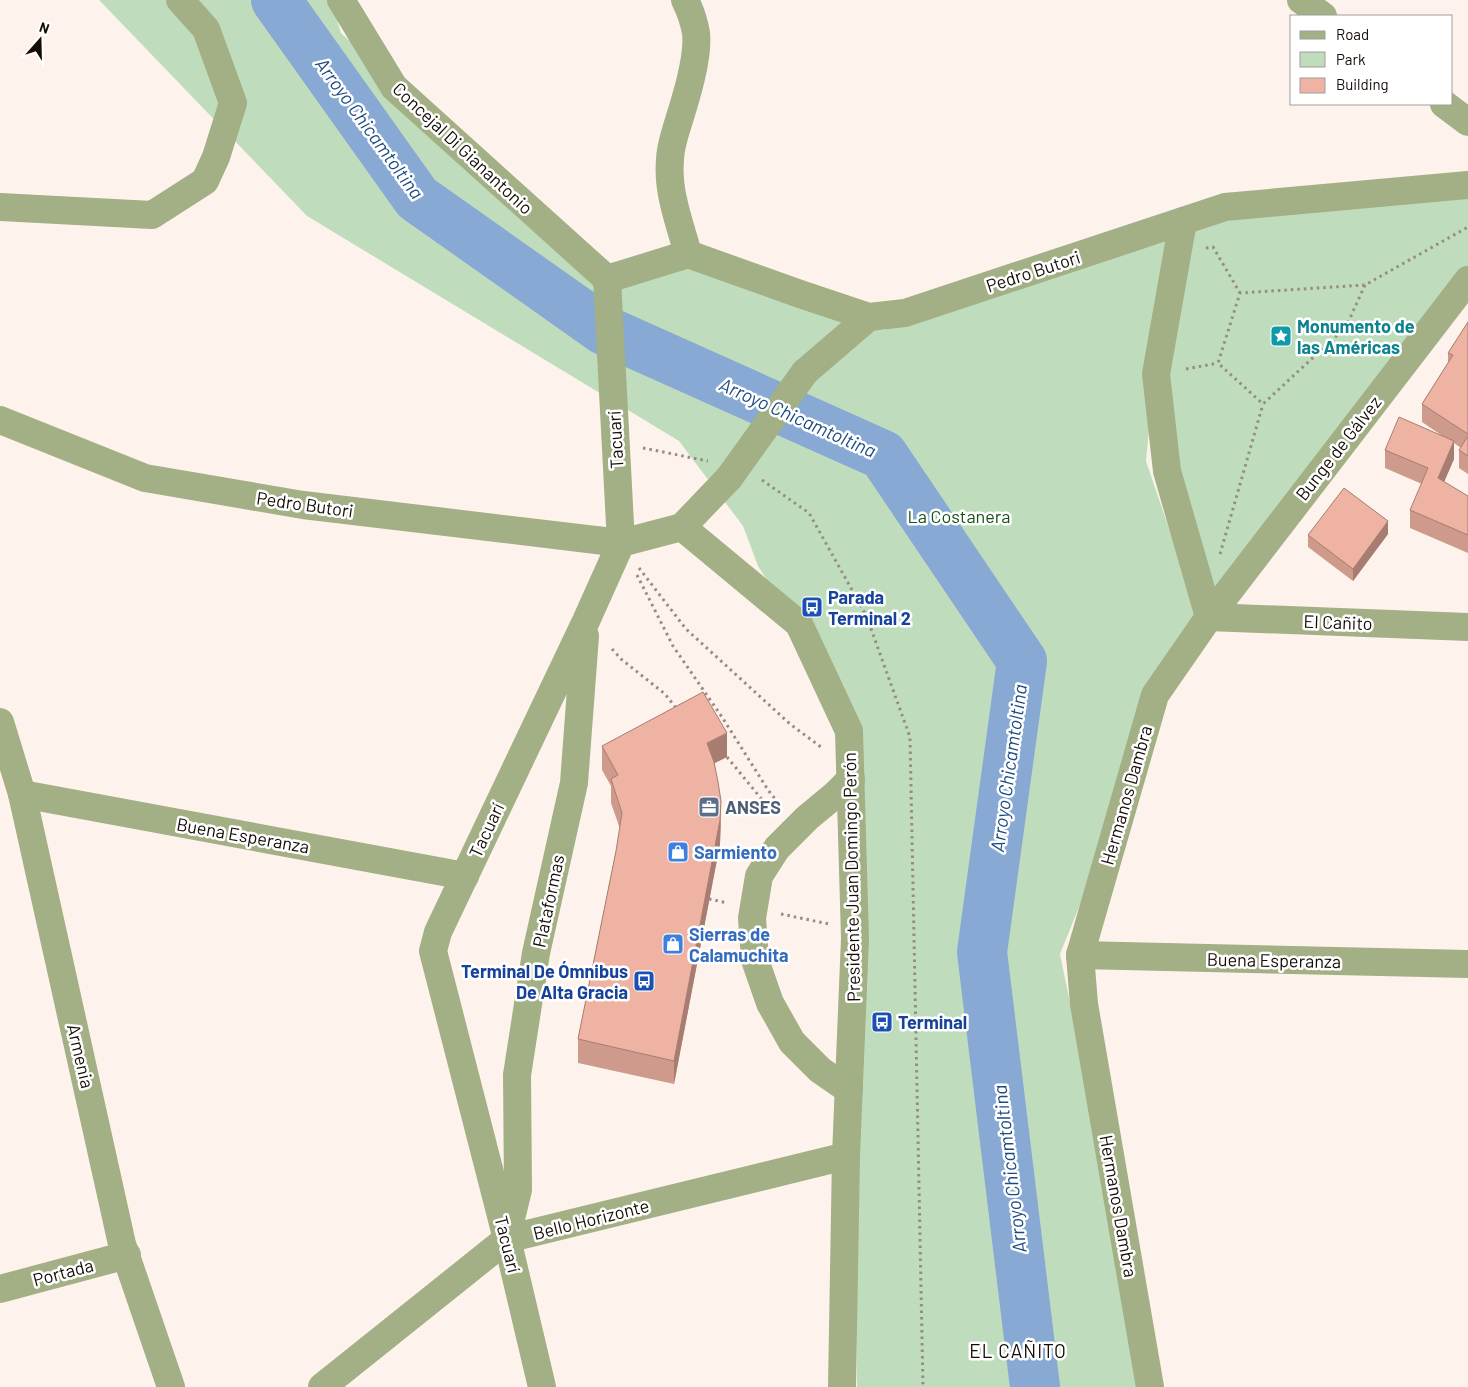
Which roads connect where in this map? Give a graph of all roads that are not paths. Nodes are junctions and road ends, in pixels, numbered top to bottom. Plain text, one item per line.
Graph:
1 (180, 0) edge
2 (341, 0) edge
3 (685, 0) edge
4 (1301, 0) edge
5 (1322, 15) edge
6 (1445, 105) edge
7 (1468, 122) edge
8 (1468, 185) edge
9 (0, 208) edge
10 (1184, 222) junction
11 (688, 254) junction
12 (607, 279) junction
13 (1468, 280) edge
14 (869, 317) junction
15 (0, 420) edge
16 (682, 527) junction
17 (621, 543) junction
18 (1209, 617) junction
19 (586, 621) junction
20 (1468, 627) edge
21 (0, 722) edge
22 (850, 774) junction
23 (22, 794) junction
24 (465, 876) junction
25 (1080, 955) junction
26 (1468, 964) edge
27 (849, 1090) junction
28 (846, 1156) junction
29 (506, 1239) junction
30 (127, 1255) junction
31 (0, 1289) edge
32 (170, 1387) edge
33 (322, 1387) edge
34 (542, 1387) edge
35 (842, 1387) edge
36 (1150, 1387) edge

1 - 9 street
2 - 12 street, Concejal Di Gianantonio
3 - 11 street
4 - 5 street
6 - 7 street
8 - 10 street, Pedro Butori
10 - 14 street, Pedro Butori
10 - 18 street
11 - 12 street
11 - 14 street, Pedro Butori
12 - 17 street, Tacuarí
13 - 18 street, Bunge de Gálvez
14 - 16 street, bridge
15 - 17 street, Pedro Butori
16 - 17 street
16 - 22 street, Presidente Juan Domingo Perón
17 - 19 street, Tacuarí
18 - 20 street, El Cañito
18 - 25 street, Hermanos Dambra
19 - 24 street, Tacuarí
19 - 29 street, Plataformas
21 - 23 street, Armenia
22 - 27 street, Presidente Juan Domingo Perón
22 - 27 street
23 - 24 street, Buena Esperanza
23 - 30 street, Armenia
24 - 29 street, Tacuarí
25 - 26 street, Buena Esperanza
25 - 36 street, Hermanos Dambra
27 - 28 street, Presidente Juan Domingo Perón
28 - 29 street, Bello Horizonte
28 - 35 street, Presidente Juan Domingo Perón
29 - 33 street, Bello Horizonte
29 - 34 street, Tacuarí
30 - 31 street, Portada
30 - 32 street, Armenia

